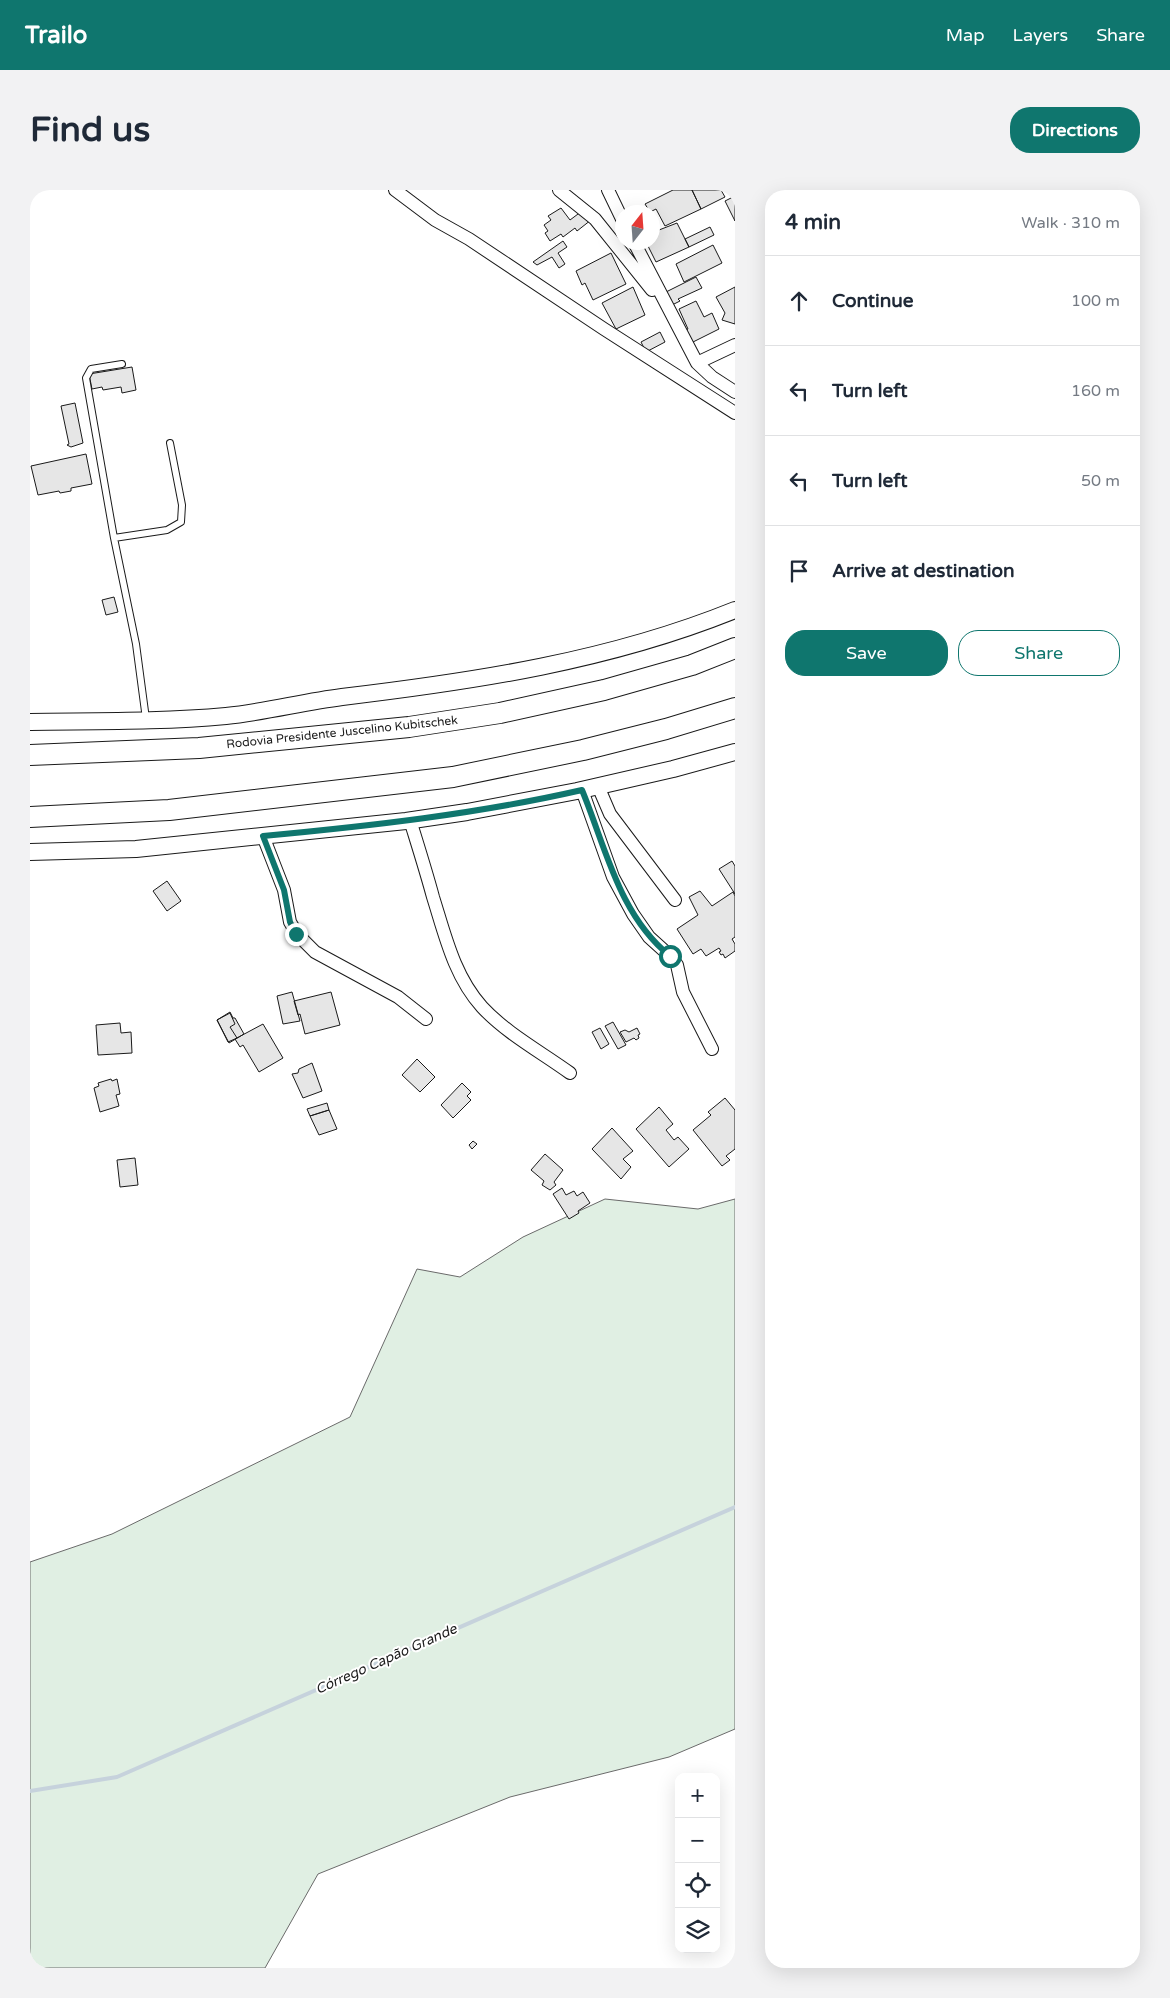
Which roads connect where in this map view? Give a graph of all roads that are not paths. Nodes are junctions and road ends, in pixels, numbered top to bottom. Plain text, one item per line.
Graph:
1 (396, 190) edge
2 (559, 190) edge
3 (608, 190) edge
4 (615, 205) edge
5 (638, 250) edge
6 (669, 311) junction
7 (735, 345) edge
8 (697, 363) junction
9 (122, 364) dead end
10 (735, 392) edge
11 (735, 413) edge
12 (170, 443) dead end
13 (114, 538) junction
14 (735, 610) edge
15 (735, 648) edge
16 (735, 708) edge
17 (146, 720) junction
18 (30, 722) edge
19 (735, 752) edge
20 (30, 755) edge
21 (590, 788) junction
22 (30, 818) edge
23 (410, 820) junction
24 (263, 836) junction
25 (30, 852) edge
26 (675, 900) dead end
27 (426, 1019) dead end
28 (712, 1049) dead end
29 (570, 1073) dead end

1 - 11 street
2 - 6 street
3 - 4 street
5 - 6 street
6 - 8 street
7 - 8 street
8 - 10 street
9 - 13 lane
12 - 13 lane
13 - 17 lane
14 - 17 main road
15 - 20 highway, Rodovia Presidente Juscelino Kubitschek
16 - 22 highway
17 - 18 main road
19 - 21 main road
21 - 23 main road
21 - 26 street
21 - 28 street
23 - 24 main road
23 - 29 street
24 - 25 main road
24 - 27 street

